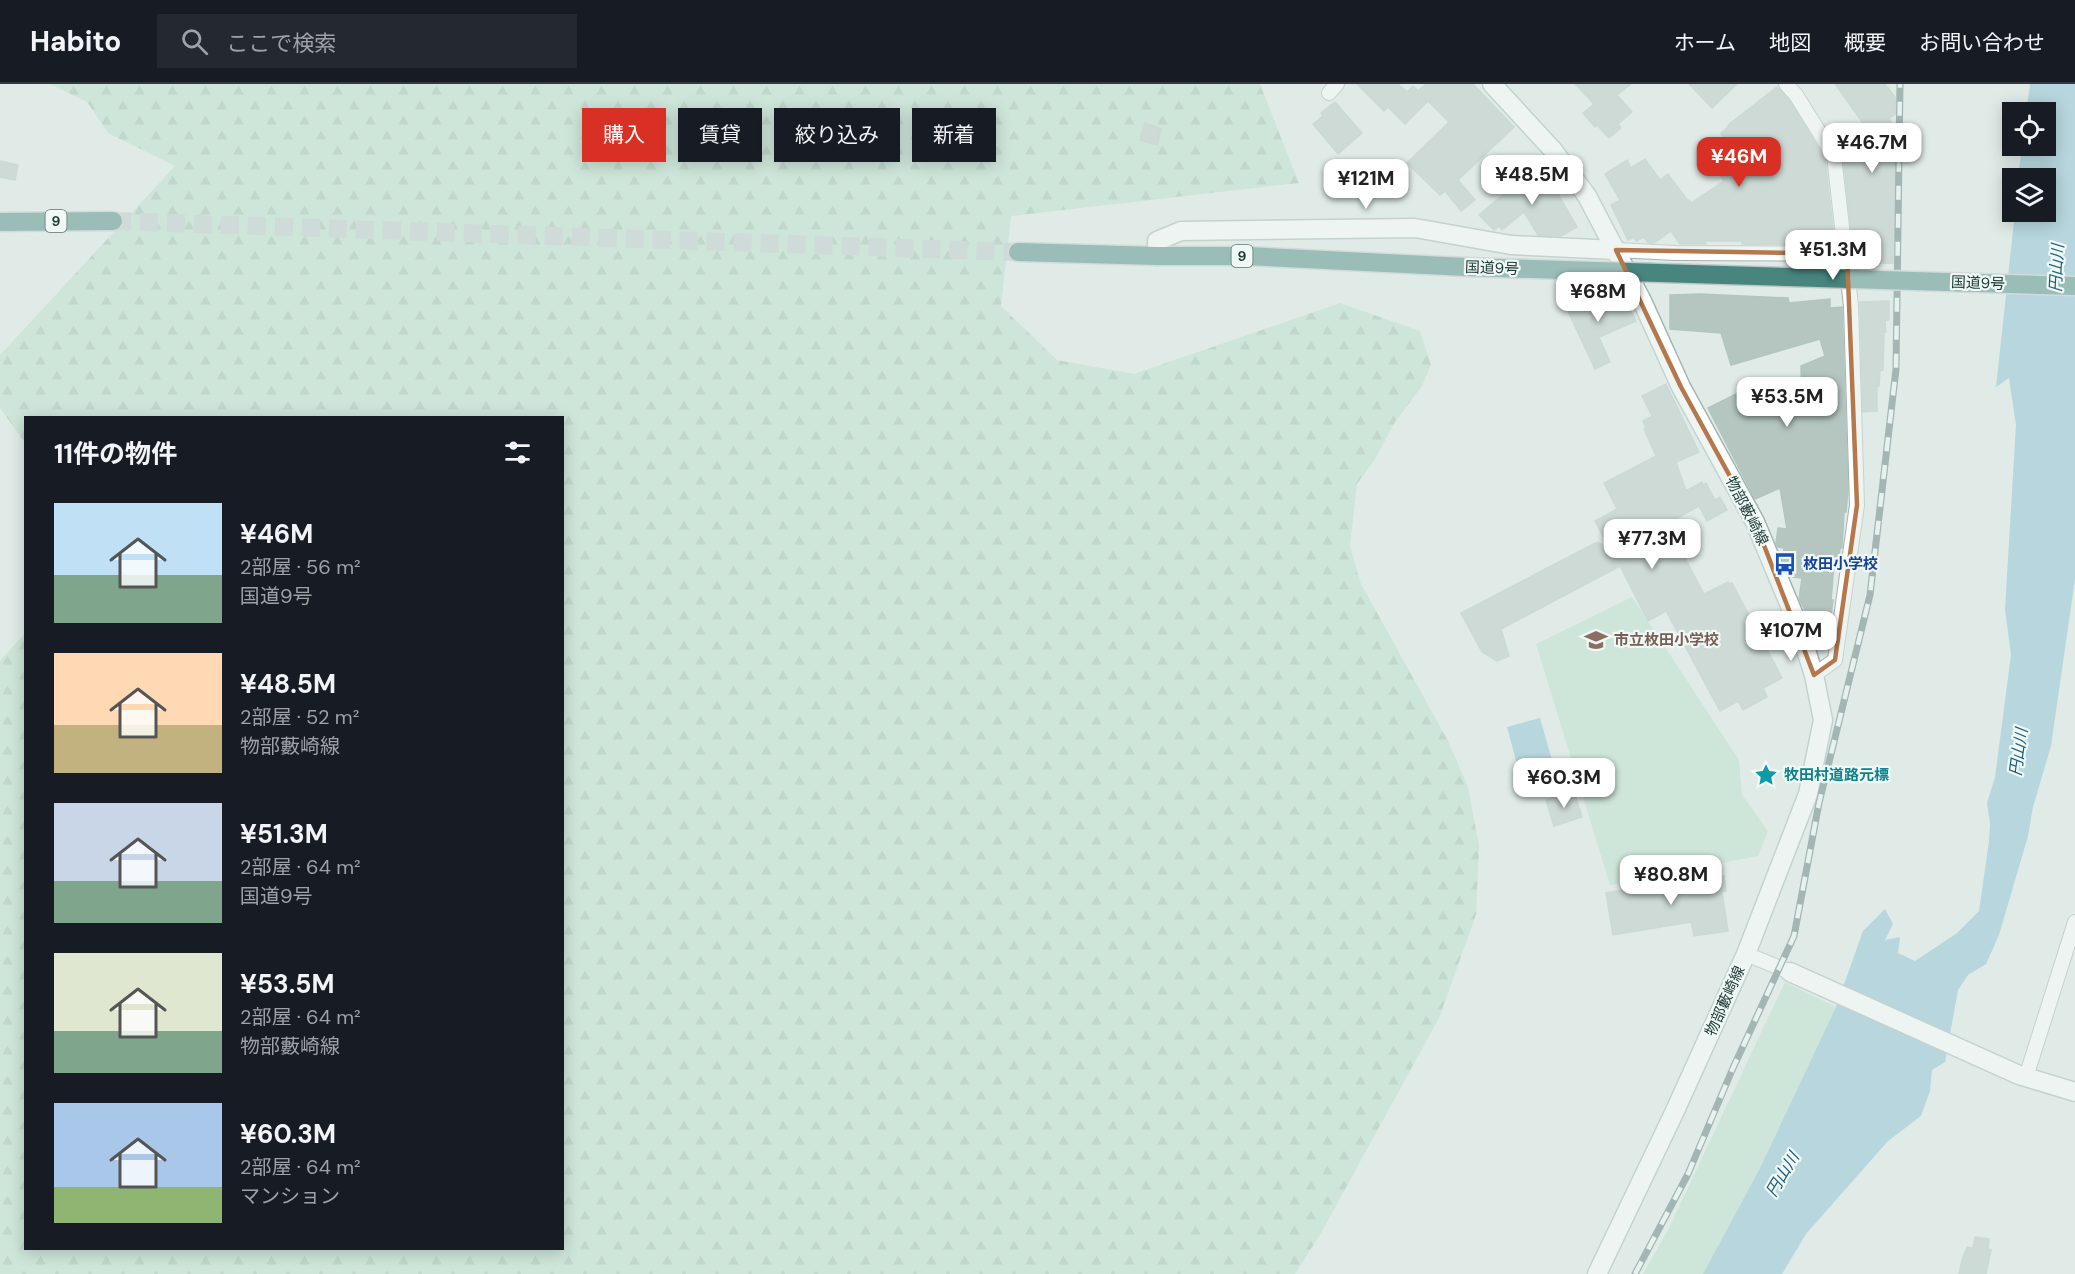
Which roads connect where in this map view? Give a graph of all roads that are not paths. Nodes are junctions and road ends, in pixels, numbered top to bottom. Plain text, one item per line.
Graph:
1 (1492, 84) edge
2 (1786, 84) edge
3 (113, 221) tunnel mouth
4 (0, 222) edge
5 (1616, 250) junction
6 (1018, 252) tunnel mouth
7 (1847, 254) junction
8 (1157, 256) junction
9 (2075, 286) edge
10 (1814, 675) junction
11 (2075, 922) edge
12 (1746, 954) junction
13 (1790, 972) joint
14 (2023, 1076) junction
15 (2075, 1092) edge
16 (1597, 1274) edge

1 - 5 main road, 物部藪崎線
2 - 7 street
3 - 4 highway, 9
5 - 7 street
5 - 8 main road
5 - 10 main road, 物部藪崎線
6 - 8 highway, 国道9号 / 9
7 - 10 street
8 - 9 highway, 国道9号 / 9, bridge
10 - 12 main road, 物部藪崎線
11 - 14 street
12 - 13 street
12 - 16 main road, 物部藪崎線
13 - 14 main road
14 - 15 main road

